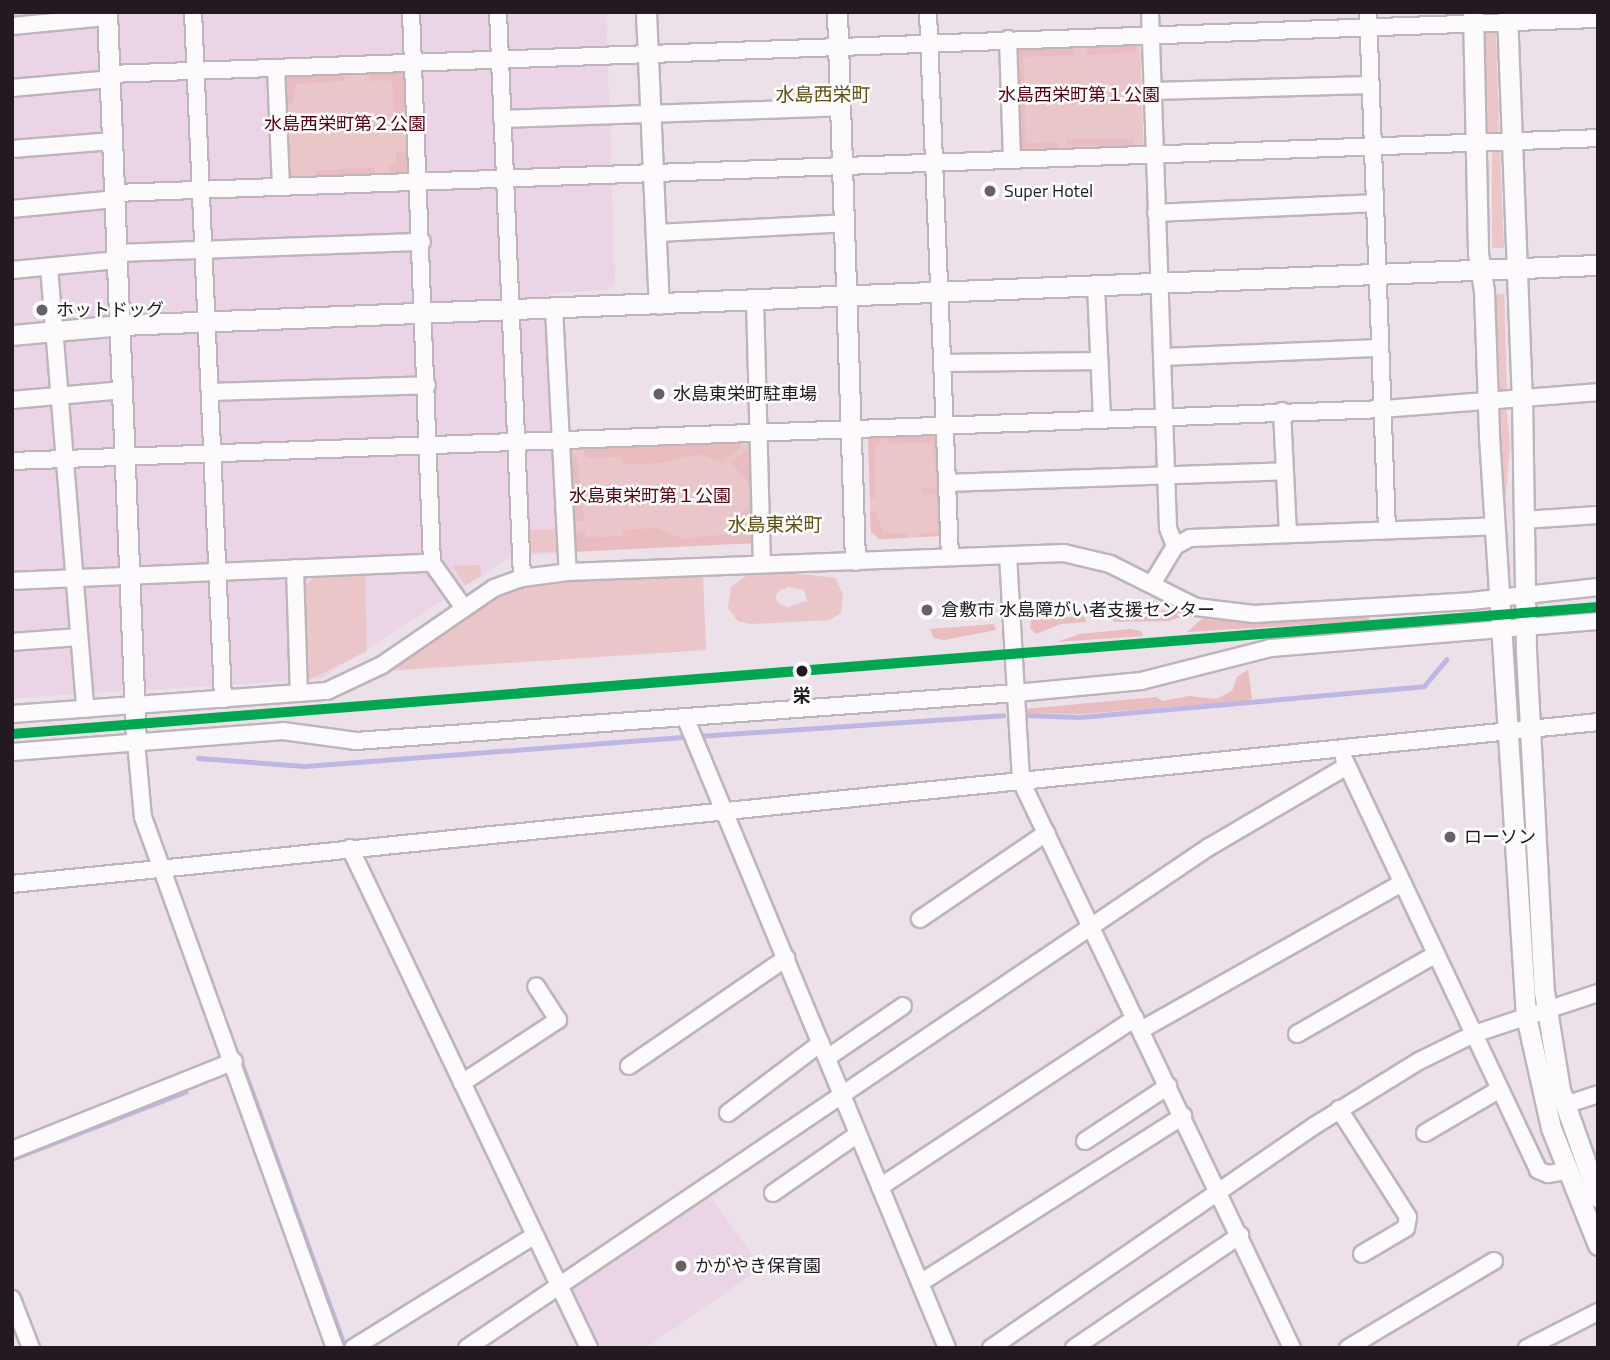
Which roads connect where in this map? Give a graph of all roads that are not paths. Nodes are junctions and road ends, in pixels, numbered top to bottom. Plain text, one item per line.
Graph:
1 (193, 12) edge
2 (411, 12) edge
3 (498, 12) edge
4 (646, 12) edge
5 (837, 12) edge
6 (928, 12) edge
7 (1150, 12) edge
8 (107, 15) edge
9 (1473, 17) edge
10 (1508, 17) edge
11 (1368, 18) edge
12 (1598, 19) edge
13 (12, 26) edge
14 (1150, 34) junction
15 (1008, 39) junction
16 (929, 42) junction
17 (838, 46) junction
18 (648, 53) junction
19 (500, 59) junction
20 (414, 63) junction
21 (276, 68) junction
22 (196, 71) junction
23 (110, 77) junction
24 (1371, 85) junction
25 (12, 88) edge
26 (1152, 91) junction
27 (841, 107) junction
28 (650, 113) junction
29 (502, 119) junction
30 (1598, 138) edge
31 (1512, 140) junction
32 (113, 141) junction
33 (1473, 141) junction
34 (1373, 145) junction
35 (12, 149) edge
36 (1154, 152) junction
37 (1012, 157) junction
38 (934, 162) junction
39 (844, 164) junction
40 (653, 172) junction
41 (504, 177) junction
42 (419, 180) junction
43 (281, 186) junction
44 (201, 189) junction
45 (115, 196) junction
46 (1375, 203) junction
47 (12, 209) edge
48 (1156, 213) junction
49 (846, 223) junction
50 (656, 233) junction
51 (422, 242) junction
52 (204, 249) junction
53 (118, 257) junction
54 (1598, 265) edge
55 (49, 267) junction
56 (1516, 269) junction
57 (12, 270) edge
58 (1481, 271) junction
59 (1378, 275) junction
60 (1159, 284) junction
61 (1096, 286) junction
62 (939, 293) junction
63 (848, 297) junction
64 (755, 300) junction
65 (659, 304) junction
66 (554, 309) junction
67 (510, 311) junction
68 (425, 314) junction
69 (207, 322) junction
70 (121, 325) junction
71 (53, 331) junction
72 (12, 335) edge
73 (1380, 348) junction
74 (1162, 357) junction
75 (1099, 361) junction
76 (942, 363) junction
77 (427, 385) junction
78 (124, 390) junction
79 (210, 392) junction
80 (1598, 392) edge
81 (58, 396) junction
82 (1522, 397) junction
83 (12, 400) edge
84 (1489, 401) junction
85 (1382, 409) junction
86 (1282, 411) junction
87 (1164, 415) junction
88 (1102, 417) junction
89 (944, 425) junction
90 (852, 428) junction
91 (759, 433) junction
92 (560, 439) junction
93 (516, 441) junction
94 (429, 445) junction
95 (212, 453) junction
96 (126, 454) junction
97 (64, 456) junction
98 (12, 461) edge
99 (1284, 471) junction
100 (1167, 476) junction
101 (947, 482) junction
102 (1598, 515) edge
103 (1523, 520) junction
104 (1496, 526) junction
105 (1387, 530) junction
106 (1288, 534) junction
107 (1175, 546) junction
108 (1008, 555) junction
109 (950, 557) junction
110 (855, 560) junction
111 (432, 563) junction
112 (762, 564) junction
113 (295, 568) junction
114 (218, 572) junction
115 (568, 572) junction
116 (130, 575) junction
117 (74, 576) junction
118 (522, 578) junction
119 (12, 581) edge
120 (1153, 584) junction
121 (1598, 587) edge
122 (1525, 594) junction
123 (1500, 597) junction
124 (464, 608) junction
125 (1598, 621) edge
126 (1525, 628) junction
127 (1502, 630) junction
128 (78, 637) junction
129 (12, 642) edge
130 (299, 693) junction
131 (1016, 693) junction
132 (223, 699) junction
133 (135, 706) junction
134 (85, 709) junction
135 (12, 714) edge
136 (685, 717) junction
137 (1598, 722) edge
138 (1529, 729) junction
139 (1507, 733) junction
140 (136, 741) junction
141 (1338, 747) junction
142 (12, 752) edge
143 (1347, 766) junction
144 (1021, 781) junction
145 (724, 809) junction
146 (1046, 833) junction
147 (350, 848) junction
148 (160, 869) junction
149 (1402, 883) junction
150 (12, 884) edge
151 (920, 919) dead end
152 (1092, 928) junction
153 (1436, 954) junction
154 (786, 958) junction
155 (536, 986) dead end
156 (1598, 993) edge
157 (903, 1006) dead end
158 (1546, 1010) junction
159 (1526, 1016) junction
160 (1138, 1024) junction
161 (1297, 1034) dead end
162 (1474, 1034) junction
163 (824, 1051) junction
164 (234, 1061) junction
165 (629, 1066) dead end
166 (462, 1083) junction
167 (1168, 1086) junction
168 (1500, 1089) junction
169 (842, 1093) junction
170 (1598, 1094) edge
171 (1565, 1105) junction
172 (1339, 1109) junction
173 (728, 1113) dead end
174 (1183, 1116) junction
175 (1425, 1133) dead end
176 (858, 1134) junction
177 (1085, 1141) dead end
178 (12, 1150) edge
179 (1566, 1171) junction
180 (880, 1187) junction
181 (1218, 1190) junction
182 (773, 1193) dead end
183 (1598, 1197) edge
184 (535, 1235) junction
185 (1240, 1235) junction
186 (1598, 1245) edge
187 (1362, 1254) dead end
188 (1494, 1261) dead end
189 (920, 1283) junction
190 (559, 1285) junction
191 (12, 1300) edge
192 (1598, 1312) edge
193 (23, 1340) edge
194 (335, 1348) edge
195 (354, 1348) edge
196 (467, 1348) edge
197 (589, 1348) edge
198 (947, 1348) edge
199 (991, 1348) edge
200 (1074, 1348) edge
201 (1292, 1348) edge
202 (1348, 1348) edge
203 (1527, 1348) edge

1 - 22 street
2 - 20 street
3 - 19 street
4 - 18 street
5 - 17 street
6 - 16 street
7 - 14 street
8 - 13 street
8 - 23 street
9 - 10 street
9 - 11 street
9 - 33 street
10 - 12 street
10 - 31 street
11 - 14 street
11 - 24 street
14 - 15 street
14 - 26 street
15 - 16 street
15 - 37 street
16 - 17 street
16 - 38 street
17 - 18 street
17 - 27 street
18 - 19 street
18 - 28 street
19 - 20 street
19 - 29 street
20 - 21 street
20 - 42 street
21 - 22 street
21 - 43 street
22 - 23 street
22 - 44 street
23 - 25 street
23 - 32 street
24 - 26 street
24 - 34 street
26 - 36 street
27 - 28 street
27 - 39 street
28 - 29 street
28 - 40 street
29 - 41 street
30 - 31 street
31 - 33 street
31 - 56 street
32 - 35 street
32 - 45 street
33 - 34 street
33 - 58 street
34 - 36 street
34 - 46 street
36 - 37 street
36 - 48 street
37 - 38 street
38 - 39 street
38 - 62 street
39 - 40 street
39 - 49 street
40 - 41 street
40 - 50 street
41 - 42 street
41 - 67 street
42 - 43 street
42 - 51 street
43 - 44 street
44 - 45 street
44 - 52 street
45 - 47 street
45 - 53 street
46 - 48 street
46 - 59 street
48 - 60 street
49 - 50 street
49 - 63 street
50 - 65 street
51 - 52 street
51 - 68 street
52 - 53 street
52 - 69 street
53 - 55 street
53 - 70 street
54 - 56 street
55 - 57 street
55 - 71 street
56 - 58 street
56 - 82 street
58 - 59 street
58 - 84 street
59 - 60 street
59 - 73 street
60 - 61 street
60 - 74 street
61 - 62 street
61 - 75 street
62 - 63 street
62 - 76 street
63 - 64 street
63 - 90 street
64 - 65 street
64 - 91 street
65 - 66 street
66 - 67 street
66 - 92 street
67 - 68 street
67 - 93 street
68 - 69 street
68 - 77 street
69 - 70 street
69 - 79 street
70 - 71 street
70 - 78 street
71 - 72 street
71 - 81 street
73 - 74 street
73 - 85 street
74 - 87 street
75 - 76 street
75 - 88 street
76 - 89 street
77 - 79 street
77 - 94 street
78 - 81 street
78 - 96 street
79 - 95 street
80 - 82 street
81 - 83 street
81 - 97 street
82 - 84 street
82 - 103 street
84 - 85 street
84 - 104 street
85 - 86 street
85 - 105 street
86 - 87 street
86 - 99 street
87 - 88 street
87 - 100 street
88 - 89 street
89 - 90 street
89 - 101 street
90 - 91 street
90 - 110 street
91 - 92 street
91 - 112 street
92 - 93 street
92 - 115 street
93 - 94 street
93 - 118 street
94 - 95 street
94 - 111 street
95 - 96 street
95 - 114 street
96 - 97 street
96 - 116 street
97 - 98 street
97 - 117 street
99 - 100 street
99 - 106 street
100 - 101 street
100 - 107 street
101 - 109 street
102 - 103 street
103 - 122 street
104 - 105 street
104 - 123 street
105 - 106 street
106 - 107 street
107 - 120 street
108 - 109 street
108 - 120 street
108 - 131 street
109 - 110 street
110 - 112 street
111 - 113 street
111 - 124 street
112 - 115 street
113 - 114 street
113 - 130 street
114 - 116 street
114 - 132 street
115 - 118 street
116 - 117 street
116 - 133 street
117 - 119 street
117 - 128 street
118 - 124 street
120 - 123 street
121 - 122 street
122 - 123 street
122 - 126 street
123 - 127 street
124 - 130 street
125 - 126 street
126 - 127 street
126 - 138 street
127 - 131 street
127 - 139 street
128 - 129 street
128 - 134 street
130 - 132 street
131 - 136 street
131 - 144 street
132 - 133 street
133 - 134 street
133 - 140 street
134 - 135 street
136 - 140 street
136 - 145 street
137 - 138 street
138 - 139 street
138 - 158 street
139 - 141 street
139 - 159 street
140 - 142 street
140 - 148 street
141 - 143 street
141 - 144 street
143 - 149 street
143 - 152 street
144 - 145 street
144 - 146 street
145 - 147 street
145 - 154 street
146 - 151 street
146 - 152 street
147 - 148 street
147 - 166 street
148 - 150 street
148 - 164 street
149 - 153 street
149 - 160 street
152 - 160 street
152 - 169 street
153 - 161 street
153 - 162 street
154 - 163 street
154 - 165 street
155 - 166 street
156 - 158 street
157 - 163 street
158 - 159 street
158 - 171 street
159 - 162 street
159 - 179 street
160 - 167 street
160 - 180 street
162 - 168 street
162 - 172 street
163 - 169 street
163 - 173 street
164 - 178 street
164 - 194 street
166 - 184 street
167 - 174 street
167 - 177 street
168 - 175 street
168 - 179 street
169 - 176 street
169 - 190 street
170 - 171 street
171 - 183 street
172 - 181 street
172 - 187 street
174 - 181 street
174 - 189 street
176 - 180 street
176 - 182 street
179 - 186 street
180 - 189 street
181 - 185 street
181 - 199 street
184 - 190 street
184 - 195 street
185 - 200 street
185 - 201 street
188 - 202 street
189 - 198 street
190 - 196 street
190 - 197 street
191 - 193 street
192 - 203 street

